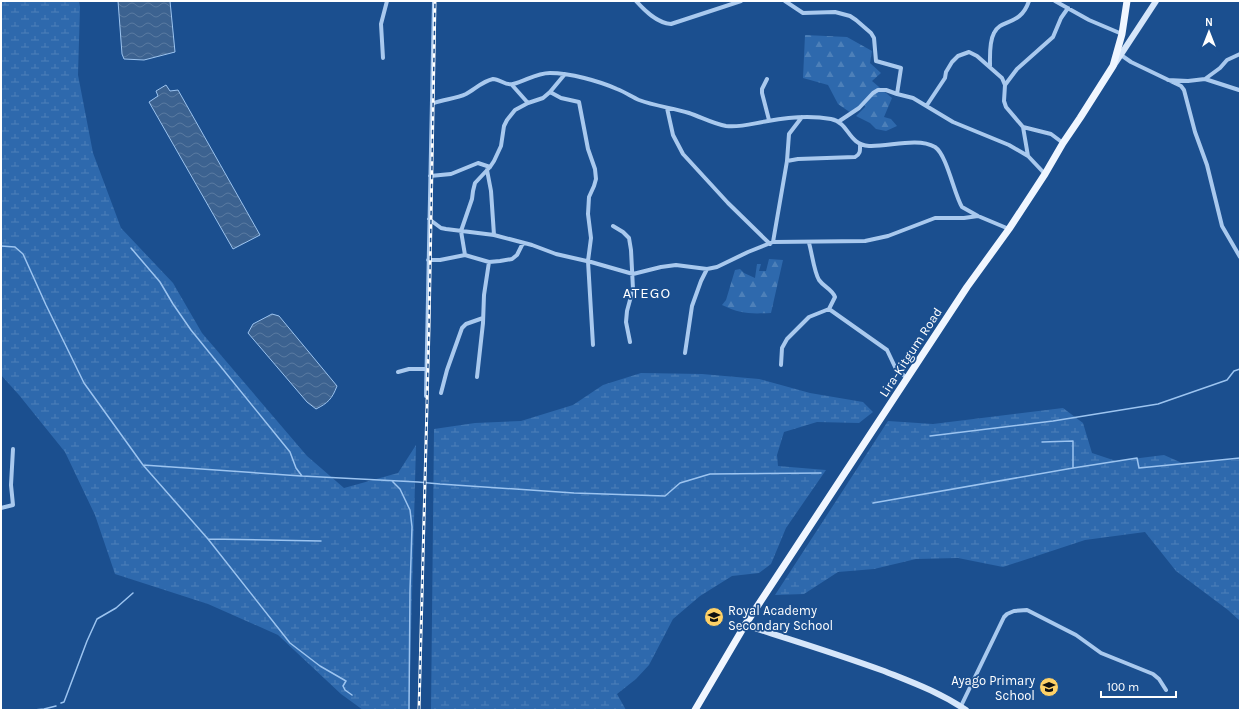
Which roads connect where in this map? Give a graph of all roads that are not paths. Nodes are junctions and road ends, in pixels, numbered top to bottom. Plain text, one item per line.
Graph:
1 (387, 1) edge
2 (434, 1) edge
3 (636, 1) edge
4 (741, 1) edge
5 (785, 1) edge
6 (1029, 1) edge
7 (1055, 1) edge
8 (1127, 1) edge
9 (1156, 1) edge
10 (1068, 8) junction
11 (1122, 34) junction
12 (1240, 54) edge
13 (1121, 55) junction
14 (383, 58) dead end
15 (990, 66) junction
16 (1113, 66) junction
17 (565, 74) junction
18 (767, 79) dead end
19 (1205, 79) junction
20 (1166, 80) junction
21 (512, 84) junction
22 (1005, 85) junction
23 (1239, 90) edge
24 (550, 92) junction
25 (897, 94) junction
26 (432, 102) junction
27 (528, 103) junction
28 (927, 106) junction
29 (667, 108) junction
30 (802, 117) junction
31 (769, 120) junction
32 (838, 122) junction
33 (1023, 127) junction
34 (1063, 143) junction
35 (860, 144) junction
36 (1028, 156) junction
37 (787, 161) junction
38 (488, 169) junction
39 (1045, 174) junction
40 (430, 176) junction
41 (978, 216) junction
42 (429, 219) junction
43 (613, 226) dead end
44 (1009, 229) junction
45 (461, 231) junction
46 (494, 235) junction
47 (523, 243) junction
48 (771, 243) junction
49 (809, 243) junction
50 (465, 255) junction
51 (1240, 257) edge
52 (428, 260) junction
53 (588, 261) junction
54 (489, 262) junction
55 (707, 269) junction
56 (633, 274) junction
57 (829, 309) junction
58 (483, 318) junction
59 (630, 342) dead end
60 (593, 345) dead end
61 (685, 353) dead end
62 (781, 366) dead end
63 (426, 369) junction
64 (398, 372) dead end
65 (477, 377) dead end
66 (906, 378) junction
67 (441, 393) dead end
68 (426, 396) dead end
69 (13, 449) dead end
70 (1, 508) edge
71 (745, 625) junction
72 (1166, 690) dead end
73 (963, 708) edge
74 (695, 710) edge

1 - 14 street
2 - 26 street
3 - 4 street
5 - 25 street
6 - 15 street
7 - 10 street
8 - 11 main road, Lira-Kitgum Road
9 - 13 street
10 - 11 street
10 - 22 street
11 - 16 main road, Lira-Kitgum Road
12 - 19 street
13 - 16 street
13 - 20 street
15 - 22 street
15 - 28 street
16 - 34 main road, Lira-Kitgum Road
17 - 21 street
17 - 24 street
17 - 29 street
18 - 31 street
19 - 20 street
19 - 23 street
20 - 51 street
21 - 26 street
21 - 27 street
22 - 33 street
24 - 27 street
24 - 53 street
25 - 28 street
25 - 32 street
26 - 40 street
27 - 38 street
28 - 36 street
29 - 31 street
29 - 48 street
30 - 31 street
30 - 32 street
30 - 37 street
32 - 35 street
33 - 34 street
33 - 36 street
34 - 39 main road, Lira-Kitgum Road
35 - 37 street
35 - 41 street
36 - 39 street
37 - 48 street
38 - 40 street
38 - 45 street
38 - 46 street
39 - 44 main road, Lira-Kitgum Road
40 - 42 street
41 - 44 street
41 - 49 street
42 - 45 street
42 - 52 street
43 - 56 street
44 - 66 main road, Lira-Kitgum Road
45 - 46 street
45 - 50 street
46 - 47 street
47 - 53 street
47 - 54 street
48 - 49 street
48 - 55 street
49 - 57 street
50 - 52 street
50 - 54 street
52 - 63 street
53 - 56 street
53 - 60 street
54 - 58 street
55 - 56 street
55 - 61 street
56 - 59 street
57 - 62 street
57 - 66 street
58 - 65 street
58 - 67 street
63 - 64 street
63 - 68 street
66 - 71 main road, Lira-Kitgum Road
69 - 70 street
71 - 73 street
71 - 74 main road, Lira-Kitgum Road
72 - 73 street

